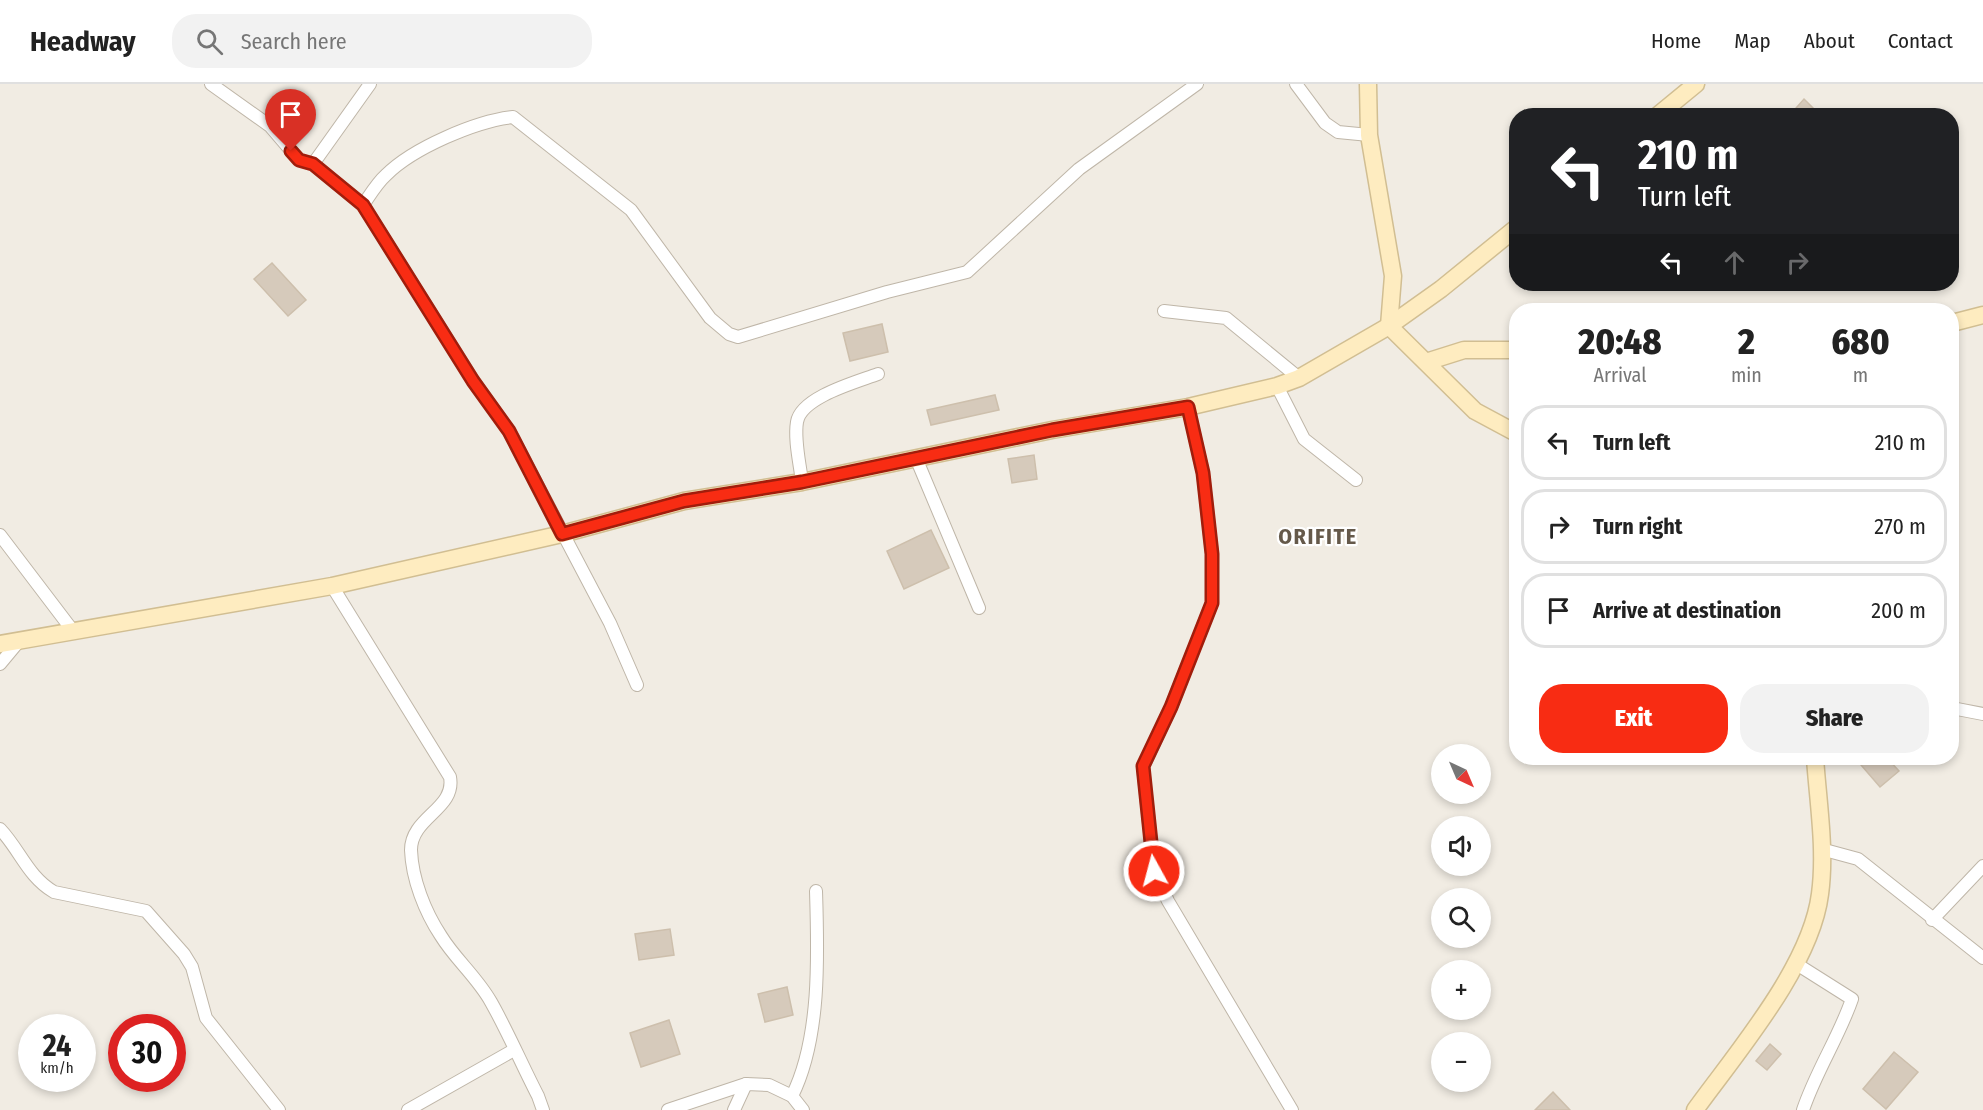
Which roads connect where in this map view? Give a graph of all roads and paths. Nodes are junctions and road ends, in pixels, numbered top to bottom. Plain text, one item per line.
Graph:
1 (211, 84) edge
2 (370, 84) edge
3 (1197, 84) edge
4 (1296, 84) edge
5 (1368, 84) edge
6 (1696, 84) edge
7 (1666, 108) edge
8 (1369, 135) junction
9 (313, 164) junction
10 (363, 205) junction
11 (1509, 234) edge
12 (1164, 311) dead end
13 (1983, 315) edge
14 (1959, 321) edge
15 (1389, 326) junction
16 (1509, 350) edge
17 (1426, 362) junction
18 (878, 374) dead end
19 (1299, 378) junction
20 (1277, 386) junction
21 (1188, 407) junction
22 (1509, 429) edge
23 (916, 458) junction
24 (1356, 480) dead end
25 (802, 482) junction
26 (562, 534) junction
27 (0, 535) edge
28 (332, 586) junction
29 (980, 608) dead end
30 (73, 631) junction
31 (20, 640) junction
32 (0, 644) edge
33 (0, 664) edge
34 (638, 685) dead end
35 (1959, 709) edge
36 (1983, 714) edge
37 (1815, 765) edge
38 (0, 829) edge
39 (1821, 849) junction
40 (1983, 866) edge
41 (816, 891) dead end
42 (1932, 920) junction
43 (1983, 958) edge
44 (1795, 963) junction
45 (514, 1050) junction
46 (746, 1084) junction
47 (792, 1096) junction
48 (279, 1110) edge
49 (408, 1110) edge
50 (543, 1110) edge
51 (668, 1110) edge
52 (734, 1110) edge
53 (803, 1110) edge
54 (1292, 1110) edge
55 (1695, 1110) edge
56 (1803, 1110) edge

1 - 9 street
2 - 9 street
3 - 10 street
4 - 8 street
5 - 8 street
6 - 7 street
8 - 15 street
9 - 10 street
10 - 26 street
11 - 15 street
12 - 19 street
13 - 14 street
15 - 17 street
15 - 19 street
16 - 17 street
17 - 22 street
18 - 25 street
19 - 20 street
20 - 21 street
20 - 24 street
21 - 23 street
21 - 54 street
23 - 25 street
23 - 29 street
25 - 26 street
26 - 28 street
26 - 34 street
27 - 30 street
28 - 30 street
28 - 45 street
30 - 31 street
31 - 32 street
31 - 33 street
35 - 36 street
37 - 39 street
38 - 48 street
39 - 42 street
39 - 44 street
40 - 42 street
41 - 47 street
42 - 43 street
44 - 55 street
44 - 56 street
45 - 49 street
45 - 50 street
46 - 47 street
46 - 51 street
46 - 52 street
47 - 53 street

